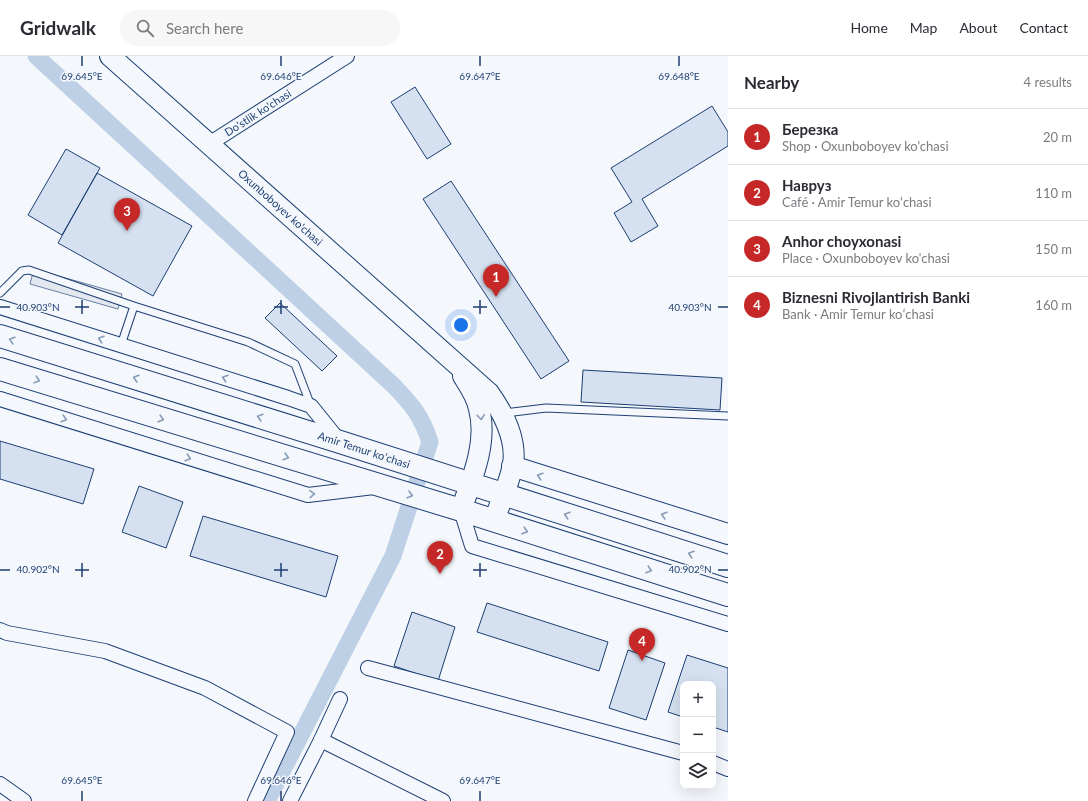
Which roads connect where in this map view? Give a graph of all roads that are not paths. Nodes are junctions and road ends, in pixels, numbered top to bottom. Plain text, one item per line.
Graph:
1 (110, 56) edge
2 (347, 56) edge
3 (209, 144) junction
4 (0, 293) edge
5 (0, 306) edge
6 (134, 306) junction
7 (0, 336) edge
8 (121, 345) junction
9 (451, 358) junction
10 (0, 369) edge
11 (0, 399) edge
12 (311, 406) junction
13 (502, 414) junction
14 (728, 416) edge
15 (340, 442) junction
16 (512, 466) junction
17 (470, 484) junction
18 (380, 486) junction
19 (503, 495) junction
20 (461, 510) junction
21 (494, 521) junction
22 (728, 534) edge
23 (728, 566) edge
24 (728, 595) edge
25 (728, 624) edge
26 (0, 630) edge
27 (368, 668) dead end
28 (340, 699) dead end
29 (321, 740) junction
30 (680, 752) edge
31 (716, 765) edge
32 (728, 769) edge
33 (0, 784) edge
34 (24, 801) edge
35 (255, 801) edge
36 (290, 801) edge
37 (443, 801) edge

1 - 3 main road, Oxunboboyev ko'chasi
2 - 3 street, Do'stlik ko'chasi
3 - 9 main road, Oxunboboyev ko'chasi
4 - 6 lane
8 -> 5 street
6 - 8 lane
6 - 12 lane
15 -> 7 highway, Amir Temur koʻchasi
12 -> 8 street
9 - 13 main road, Oxunboboyev ko'chasi
9 -> 17 main road, Oxunboboyev ko'chasi
10 -> 18 highway
11 -> 18 street
12 - 15 street
13 - 14 lane
13 - 16 main road, Oxunboboyev ko'chasi
15 - 17 highway, Amir Temur koʻchasi
16 - 19 main road, Oxunboboyev ko'chasi
22 -> 16 main road
17 - 19 highway, Amir Temur koʻchasi
17 - 20 main road, Oxunboboyev ko'chasi
18 -> 20 highway
19 - 21 main road, Oxunboboyev ko'chasi
23 -> 19 highway, Amir Temur koʻchasi
20 - 21 highway
20 - 25 street
21 -> 24 highway
26 - 35 street
27 - 30 street
28 - 29 street
29 - 36 street
29 - 37 street
31 - 32 street
33 - 34 street

